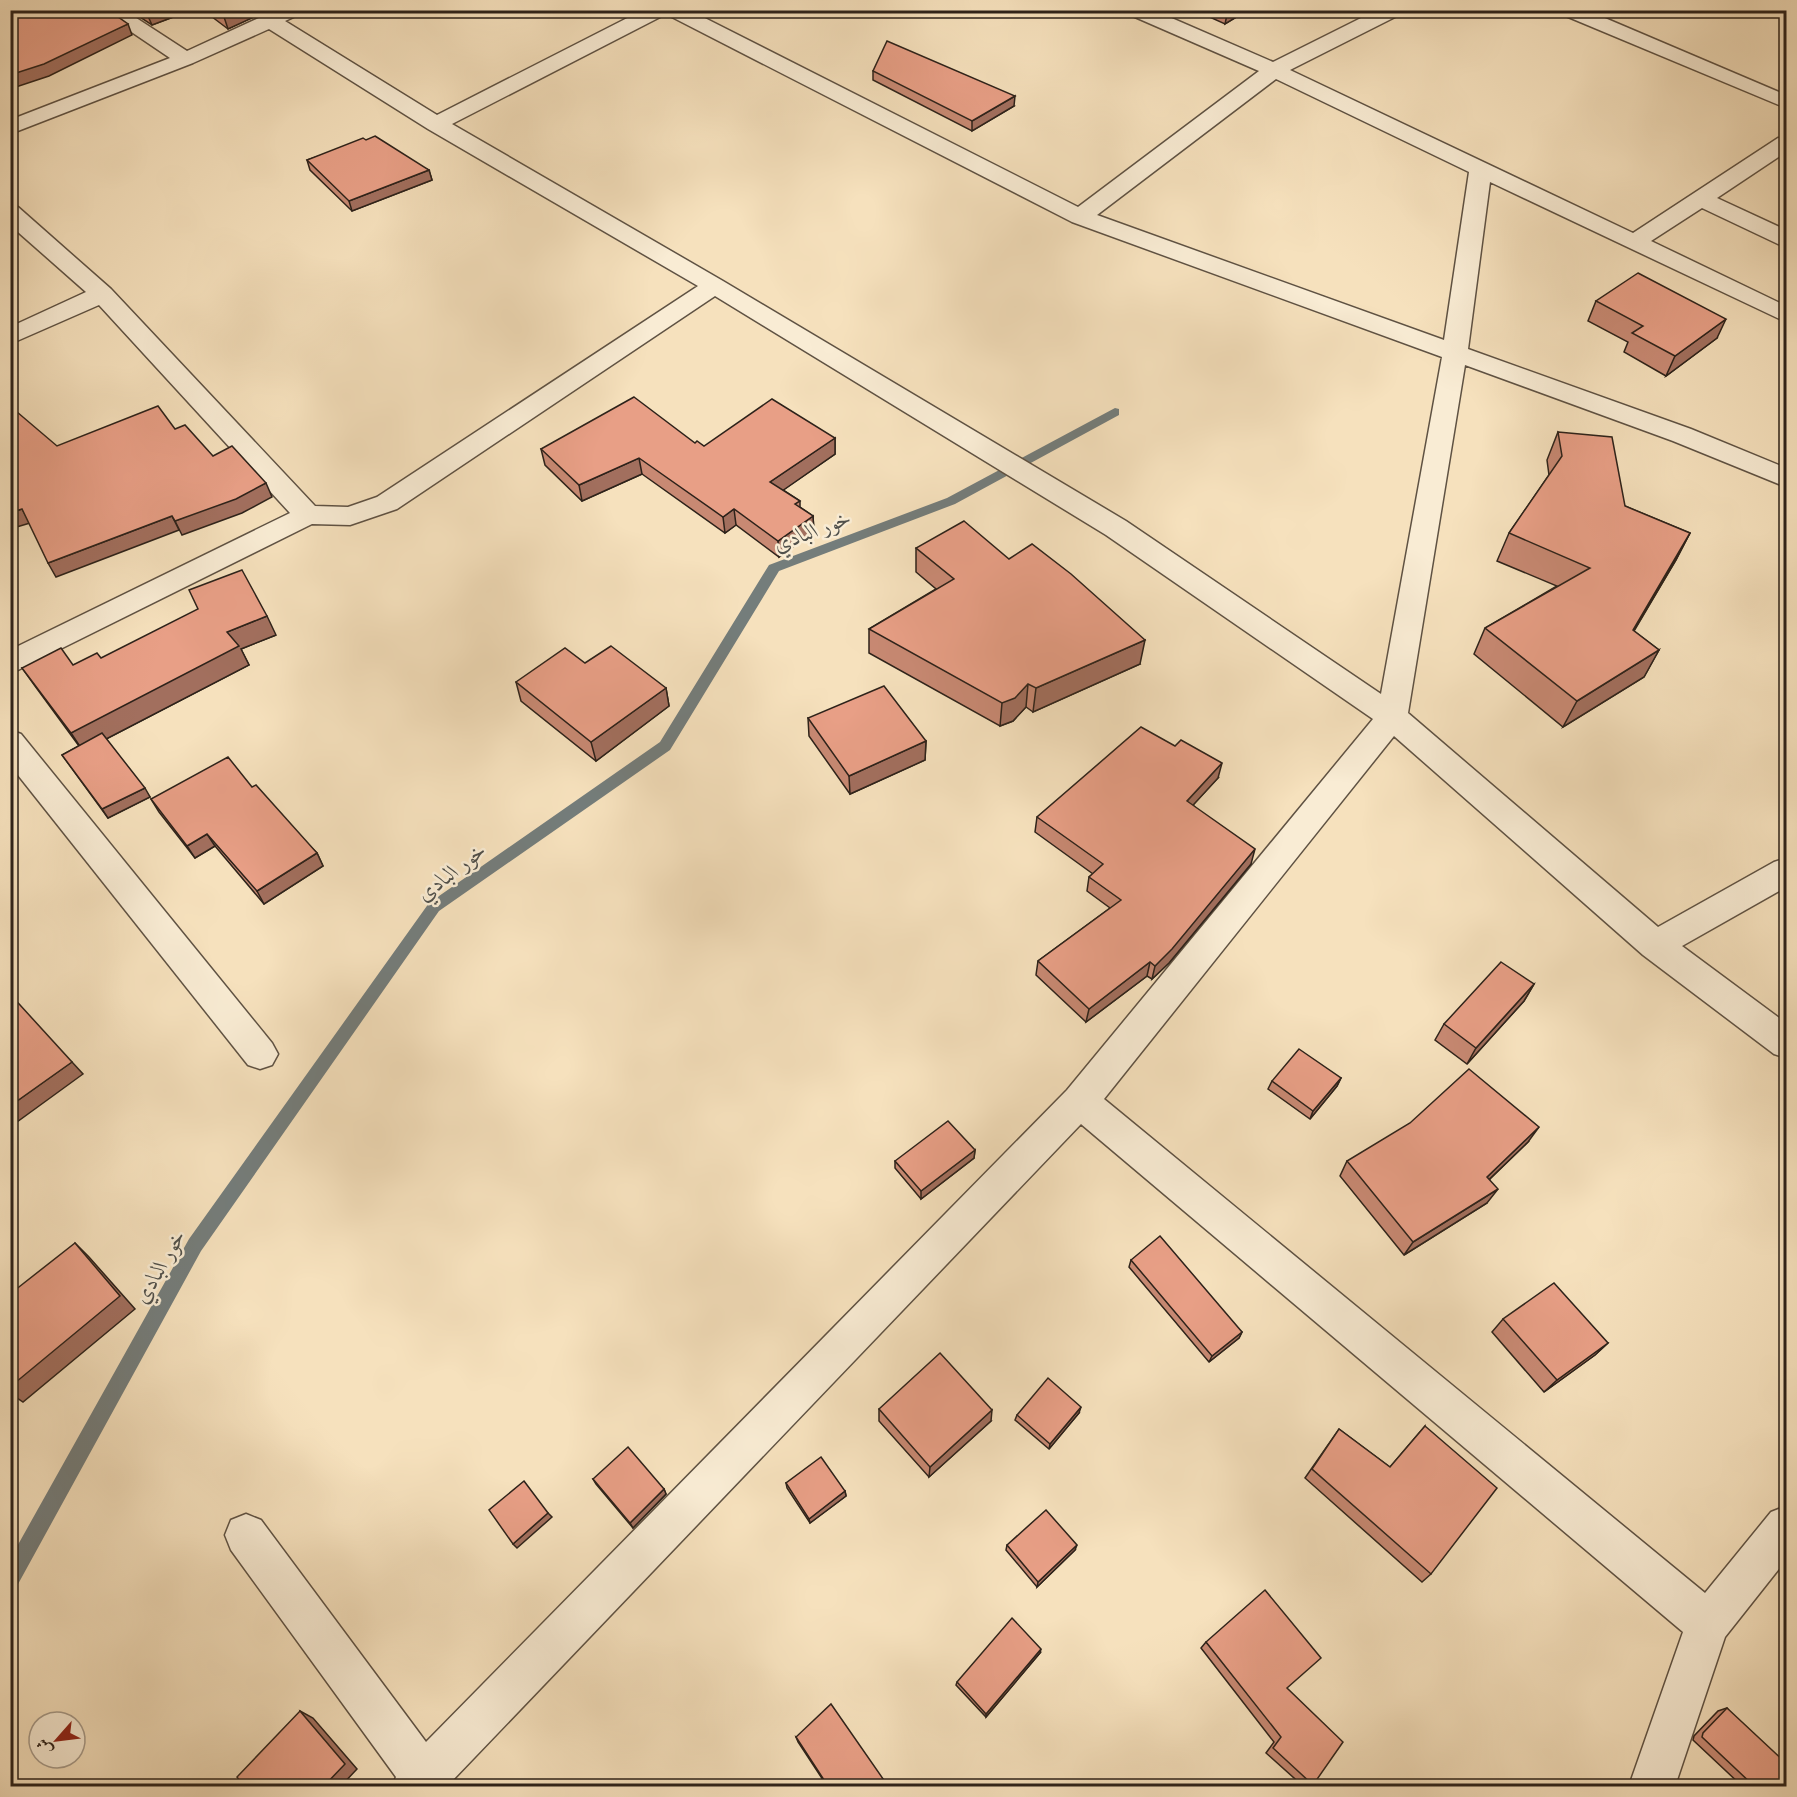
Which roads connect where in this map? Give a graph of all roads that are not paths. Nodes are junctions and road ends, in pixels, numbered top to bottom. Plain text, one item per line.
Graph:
1 (109, 10) edge
2 (294, 10) edge
3 (658, 10) edge
4 (673, 10) edge
5 (1136, 10) edge
6 (1394, 10) edge
7 (1568, 10) edge
8 (269, 20) junction
9 (186, 59) junction
10 (1274, 70) junction
11 (1786, 102) edge
12 (436, 124) junction
13 (10, 128) edge
14 (1786, 143) edge
15 (1481, 169) junction
16 (1701, 199) junction
17 (10, 212) edge
18 (1080, 217) junction
19 (1786, 239) edge
20 (1634, 242) junction
21 (715, 286) junction
22 (102, 294) junction
23 (1786, 315) edge
24 (10, 337) edge
25 (1455, 351) junction
26 (1786, 478) edge
27 (308, 515) junction
28 (10, 663) edge
29 (1392, 717) junction
30 (10, 742) edge
31 (1786, 871) edge
32 (1655, 945) junction
33 (1786, 1043) edge
34 (260, 1054) dead end
35 (1080, 1101) junction
36 (246, 1535) dead end
37 (1783, 1539) edge
38 (1708, 1624) junction
39 (422, 1783) edge
40 (1652, 1786) edge

1 - 9 street
2 - 8 street
3 - 12 street
4 - 18 street
5 - 10 street
6 - 10 street
7 - 11 street
8 - 9 street
8 - 12 street
9 - 13 street
10 - 15 street
10 - 18 street
12 - 21 street
14 - 16 street
15 - 20 street
15 - 25 street
16 - 19 street
16 - 20 street
17 - 22 street
18 - 25 street
20 - 23 street
21 - 27 street
21 - 29 street
22 - 24 street
22 - 27 street
25 - 26 street
25 - 29 street
27 - 28 street
29 - 32 street
29 - 35 street
30 - 34 street
31 - 32 street
32 - 33 street
35 - 38 street
35 - 39 street
36 - 39 street
37 - 38 street
38 - 40 street

